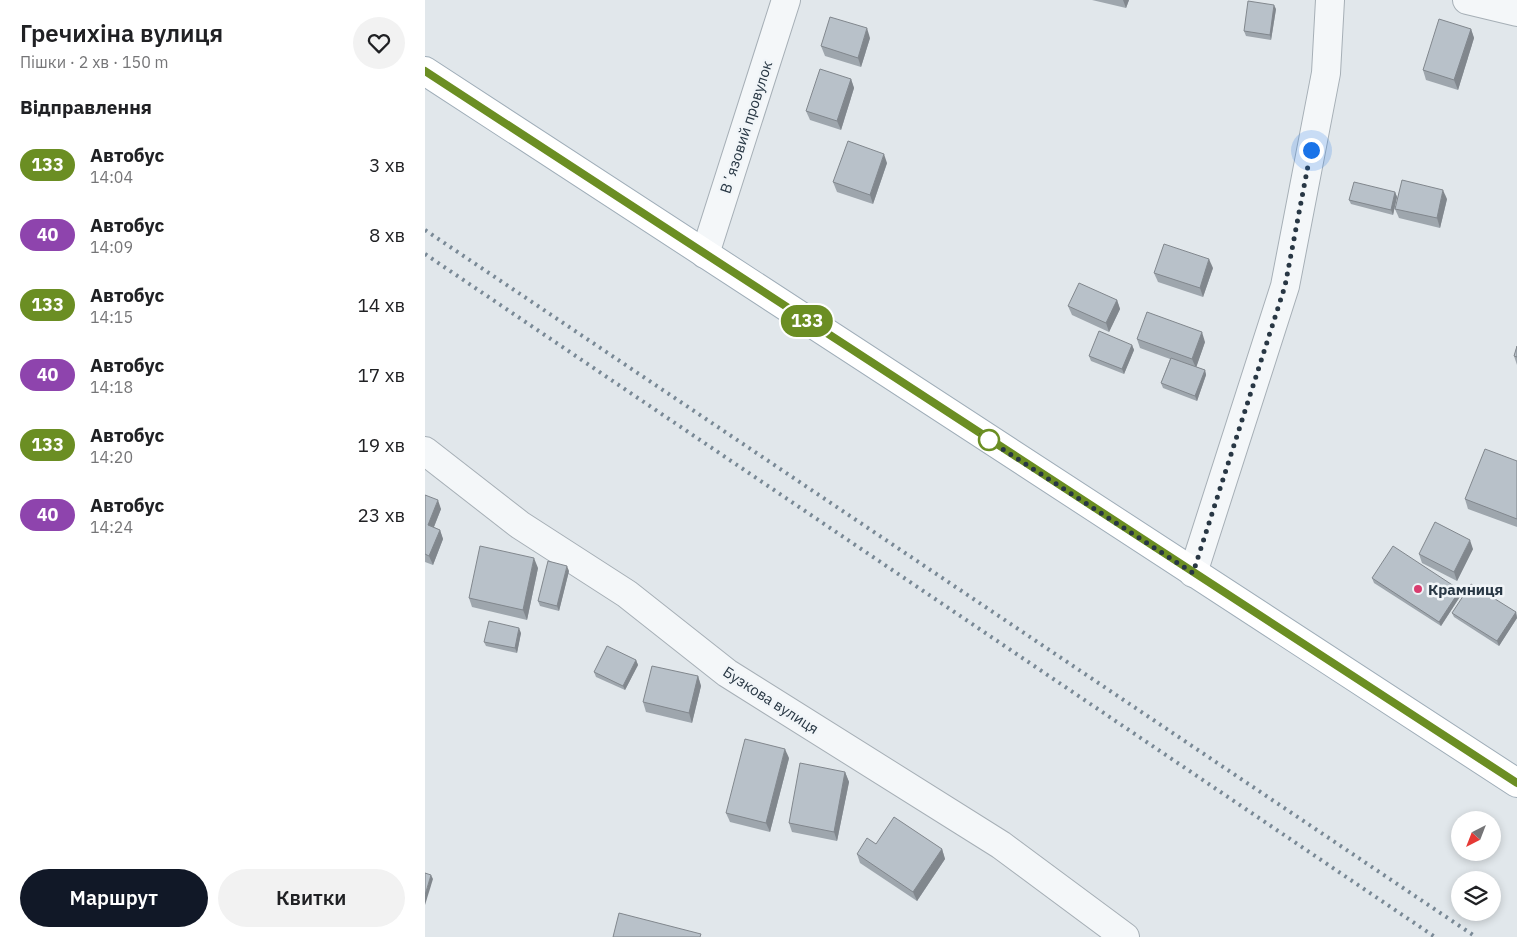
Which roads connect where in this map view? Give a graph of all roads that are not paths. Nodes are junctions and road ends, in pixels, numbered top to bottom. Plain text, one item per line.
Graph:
1 (786, 0) edge
2 (1330, 0) edge
3 (1467, 0) edge
4 (1517, 12) edge
5 (425, 71) edge
6 (705, 254) junction
7 (425, 451) edge
8 (1193, 573) junction
9 (1516, 780) edge
10 (1125, 937) edge

1 - 6 street, Вʼязовий провулок
2 - 8 street
3 - 4 street
5 - 6 main road
6 - 8 main road
7 - 10 street, Бузкова вулиця
8 - 9 main road

